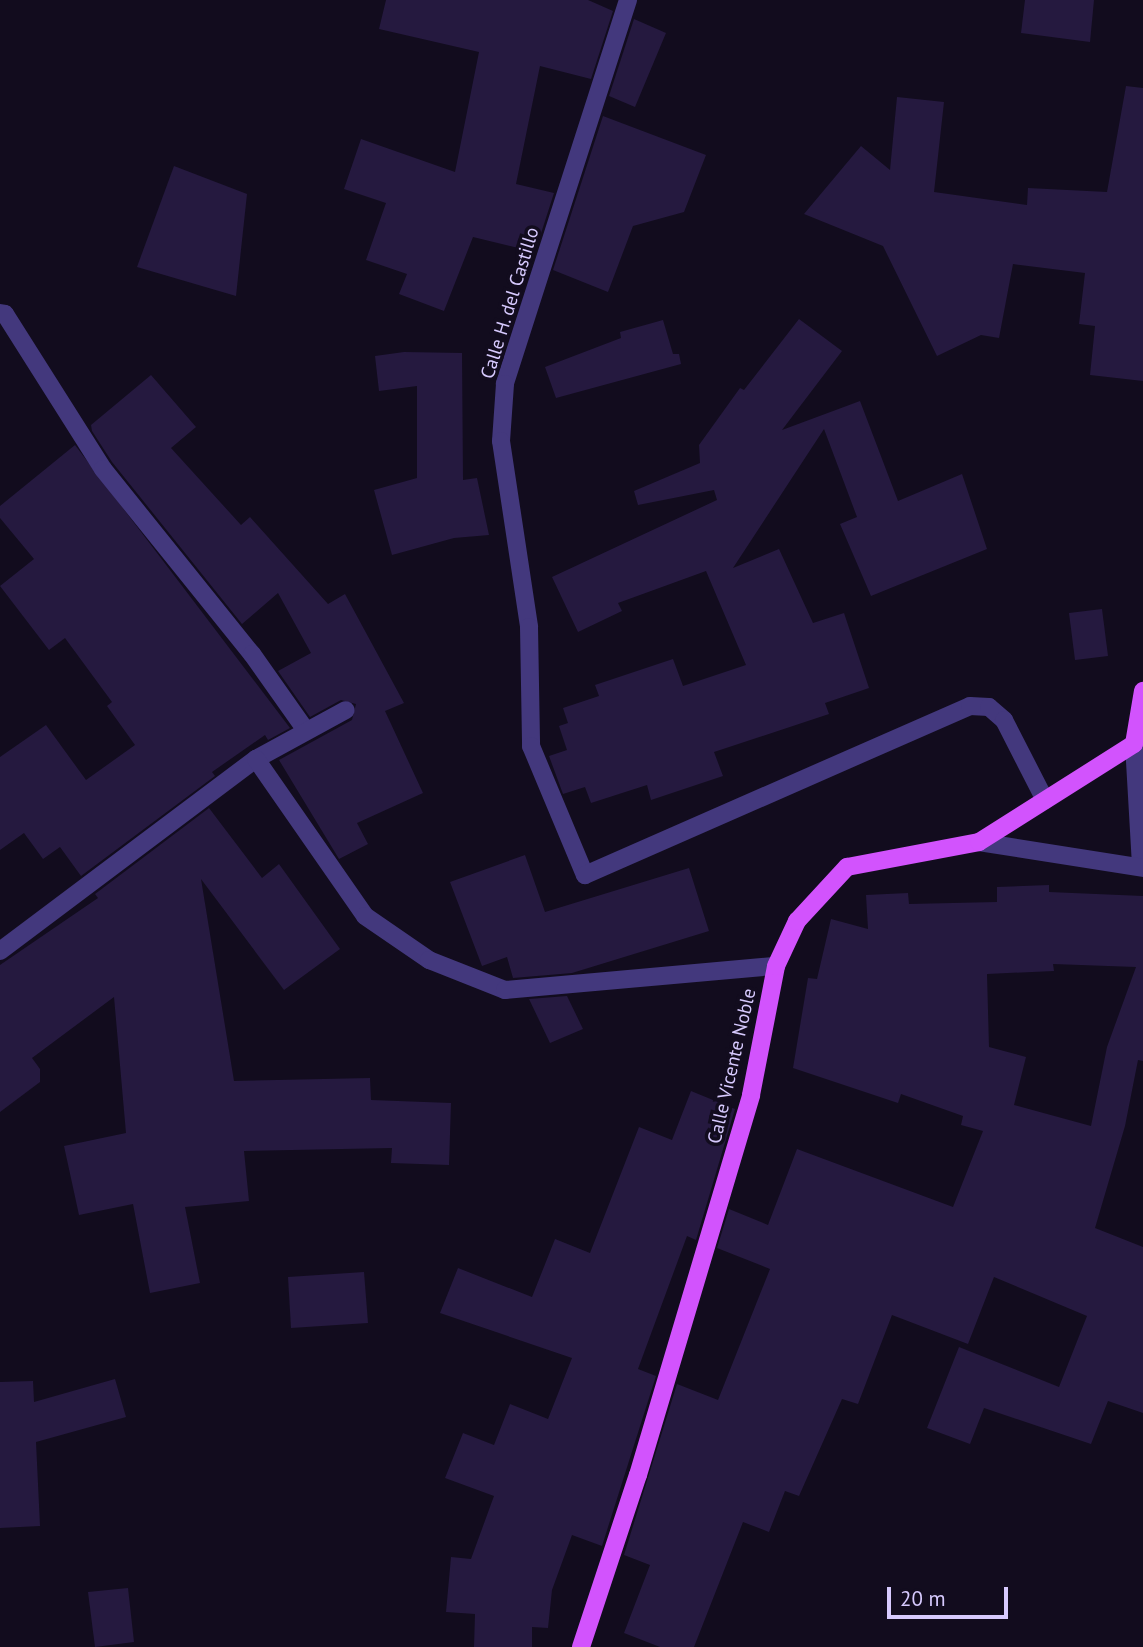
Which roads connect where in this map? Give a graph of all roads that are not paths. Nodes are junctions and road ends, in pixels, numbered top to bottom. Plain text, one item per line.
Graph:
1 (628, 0) edge
2 (0, 313) edge
3 (1143, 691) edge
4 (346, 710) dead end
5 (305, 729) junction
6 (1133, 744) junction
7 (256, 759) junction
8 (1045, 800) junction
9 (979, 842) junction
10 (1142, 867) edge
11 (0, 951) edge
12 (776, 966) junction
13 (581, 1647) edge

1 - 8 street, Calle H. del Castillo
2 - 5 street
3 - 6 main road
4 - 5 street
5 - 7 street
6 - 8 main road, Calle Vicente Noble
6 - 10 street
7 - 11 street
7 - 12 street
8 - 9 main road, Calle Vicente Noble
9 - 10 street
9 - 12 main road, Calle Vicente Noble
12 - 13 main road, Calle Vicente Noble

